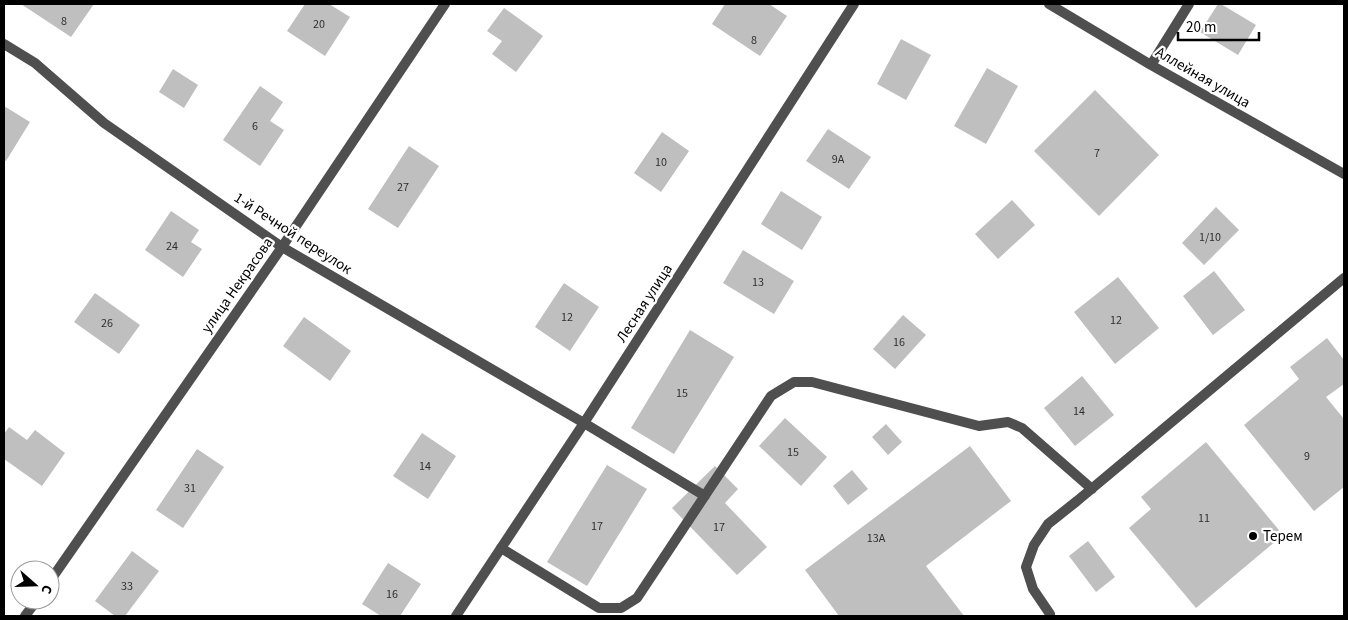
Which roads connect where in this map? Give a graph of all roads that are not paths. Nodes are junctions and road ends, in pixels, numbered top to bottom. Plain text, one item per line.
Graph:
1 (445, 4) edge
2 (854, 4) edge
3 (1049, 4) edge
4 (1189, 4) edge
5 (4, 44) edge
6 (1151, 65) junction
7 (1344, 174) edge
8 (282, 247) junction
9 (1344, 278) edge
10 (584, 424) junction
11 (1092, 489) junction
12 (705, 496) junction
13 (501, 548) junction
14 (60, 567) edge
15 (1050, 614) dead end
16 (456, 616) edge

1 - 8 street, улица Некрасова
2 - 10 street, Лесная улица
3 - 6 street, Аллейная улица
4 - 6 street
5 - 8 street, 1-й Речной переулок
6 - 7 street, Аллейная улица
8 - 10 street, 1-й Речной переулок
8 - 14 street, улица Некрасова
9 - 11 street
10 - 12 street, 1-й Речной переулок
10 - 13 street, Лесная улица
11 - 12 street
11 - 15 street
12 - 13 street
13 - 16 street, Лесная улица

